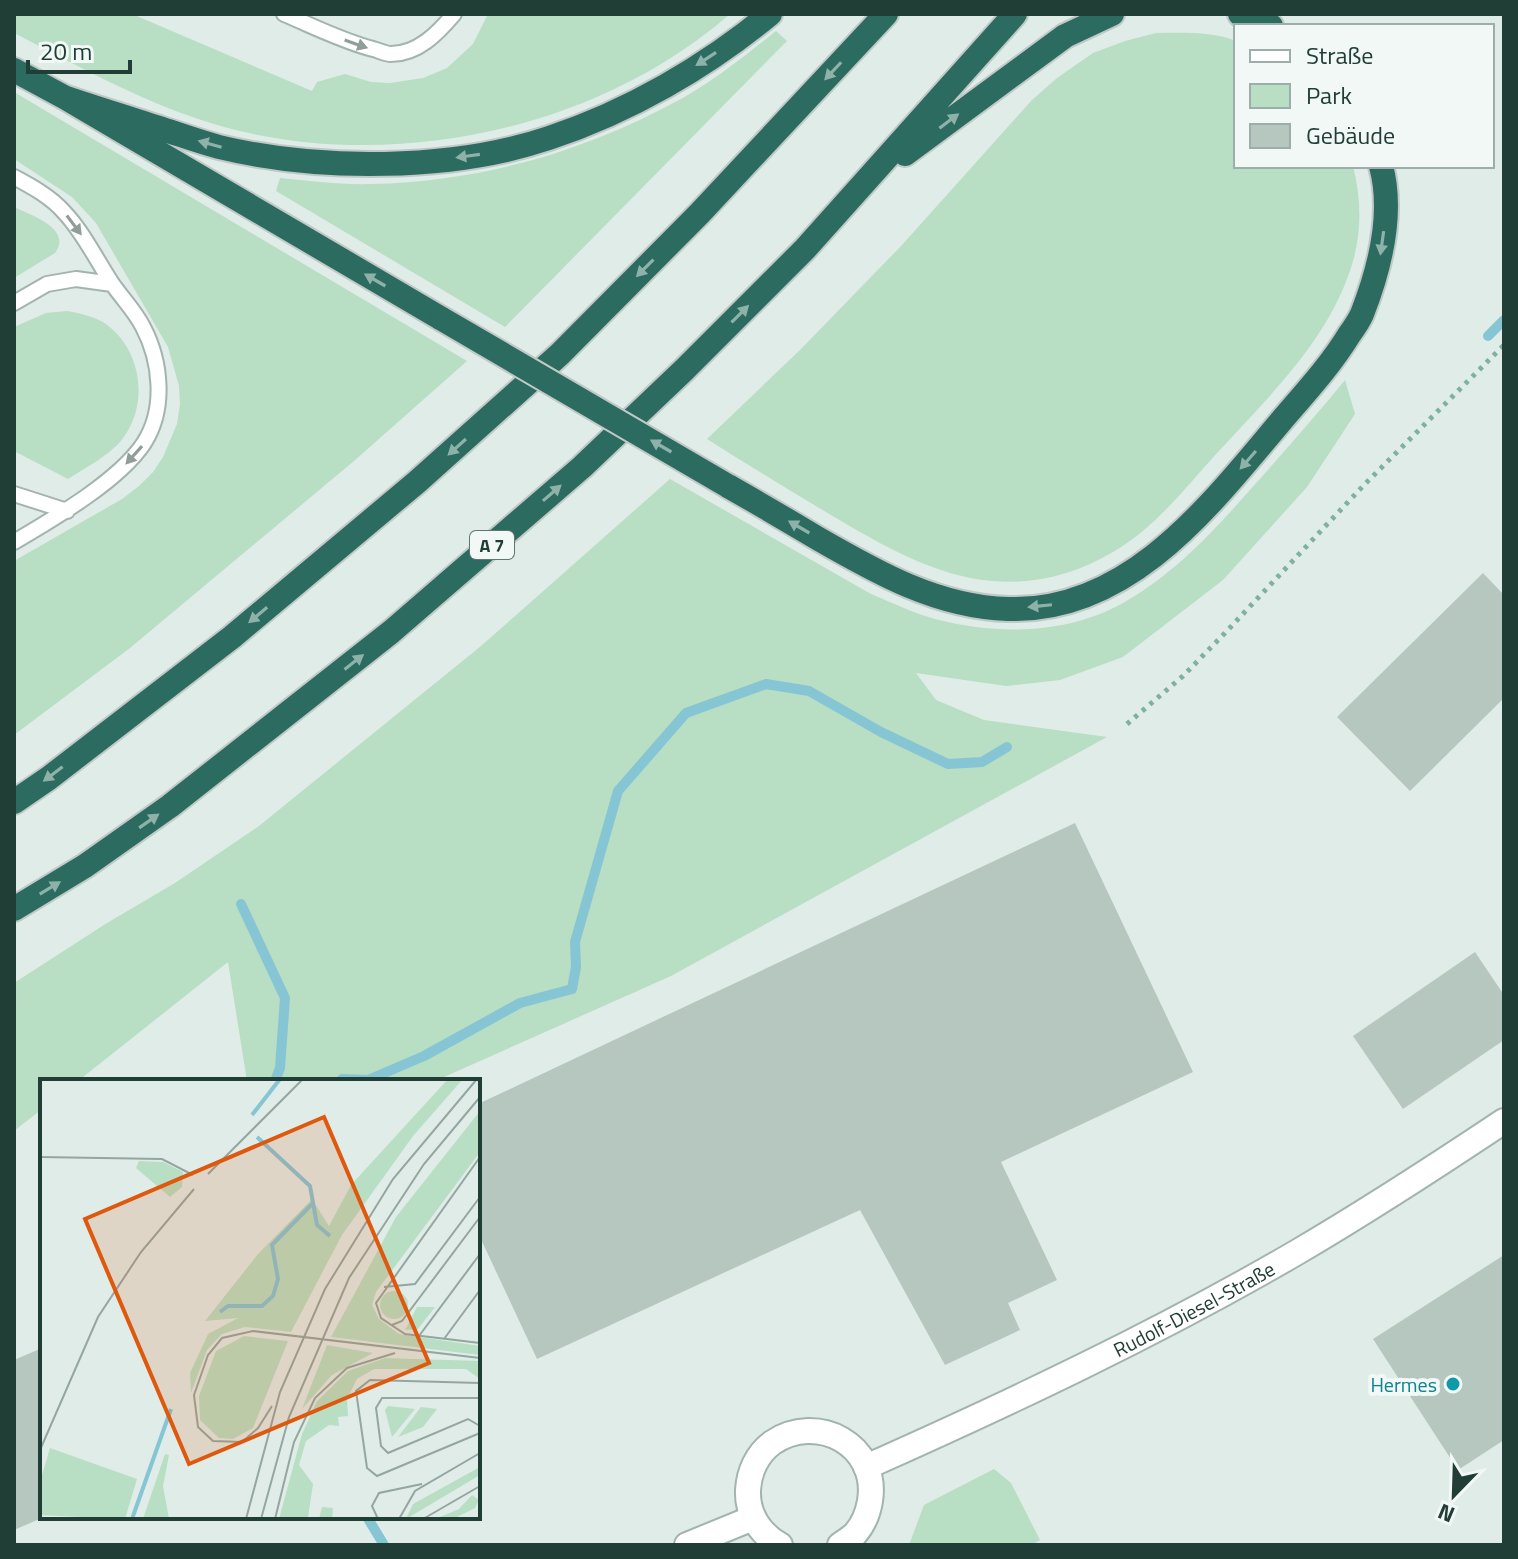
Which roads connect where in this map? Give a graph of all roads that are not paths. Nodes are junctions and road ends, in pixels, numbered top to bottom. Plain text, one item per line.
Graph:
1 (284, 14) edge
2 (454, 14) edge
3 (770, 14) edge
4 (886, 14) edge
5 (1015, 14) edge
6 (1112, 14) edge
7 (1240, 14) edge
8 (1266, 24) edge
9 (14, 70) edge
10 (64, 97) junction
11 (1382, 168) edge
12 (14, 177) edge
13 (864, 184) junction
14 (112, 284) junction
15 (14, 303) edge
16 (14, 494) edge
17 (67, 511) junction
18 (14, 542) edge
19 (14, 802) edge
20 (14, 909) edge
21 (1504, 1121) edge
22 (866, 1467) junction
23 (753, 1518) junction
24 (687, 1545) edge
25 (780, 1545) edge
26 (840, 1545) edge

1 -> 2 lane
3 -> 10 highway
4 -> 19 highway
5 - 13 highway, A 7
13 -> 6 highway
7 - 8 highway
9 - 10 highway
11 -> 10 highway, bridge
12 -> 14 lane
20 -> 13 highway, A 7
14 - 15 lane
14 -> 17 lane
16 - 17 lane
17 - 18 lane
21 - 22 street, Rudolf-Diesel-Straße
22 - 23 street
22 - 26 street
23 - 24 street
23 - 25 street

